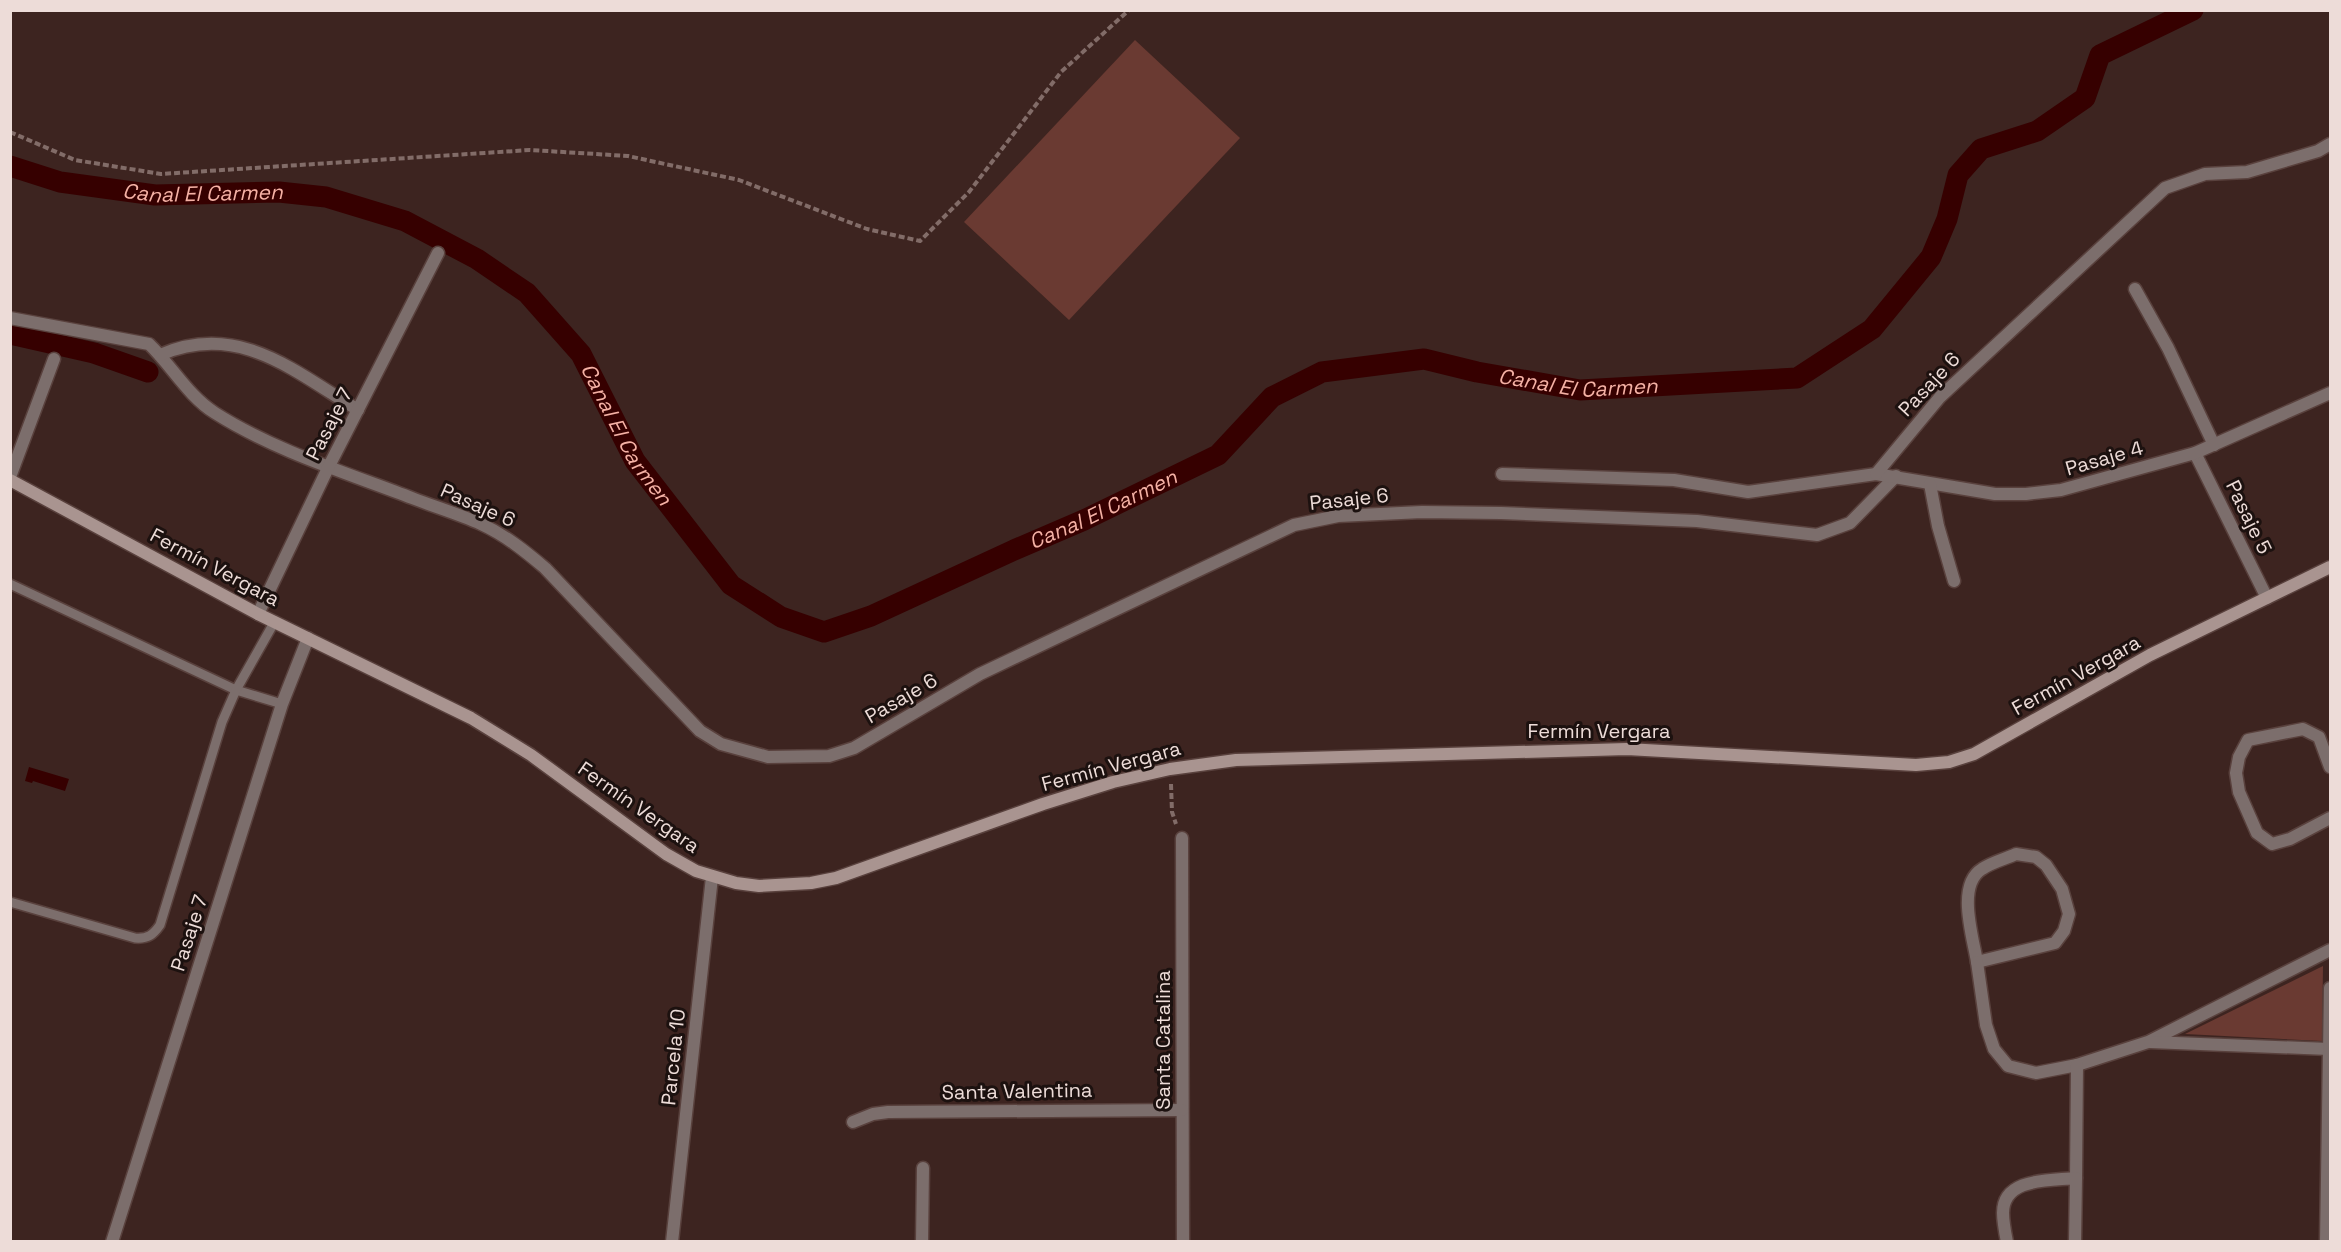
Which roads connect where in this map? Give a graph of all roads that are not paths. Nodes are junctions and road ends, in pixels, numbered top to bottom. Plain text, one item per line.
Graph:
1 (2331, 144) edge
2 (438, 253) dead end
3 (2135, 289) dead end
4 (10, 318) edge
5 (160, 355) junction
6 (54, 359) dead end
7 (2331, 393) edge
8 (358, 410) junction
9 (2214, 445) junction
10 (2195, 453) junction
11 (329, 466) junction
12 (1502, 474) dead end
13 (1876, 474) junction
14 (1896, 476) junction
15 (10, 479) edge
16 (1930, 484) junction
17 (2331, 567) edge
18 (1954, 581) dead end
19 (10, 584) edge
20 (2267, 598) junction
21 (258, 614) junction
22 (275, 621) junction
23 (308, 638) junction
24 (236, 690) junction
25 (282, 704) junction
26 (2331, 767) edge
27 (2331, 819) edge
28 (1182, 838) road end
29 (712, 877) junction
30 (10, 902) edge
31 (2331, 950) edge
32 (1977, 962) junction
33 (2331, 988) edge
34 (2148, 1042) junction
35 (2329, 1049) junction
36 (2077, 1065) junction
37 (1182, 1110) junction
38 (853, 1122) dead end
39 (922, 1168) dead end
40 (2076, 1178) junction
41 (112, 1242) edge
42 (672, 1242) edge
43 (922, 1242) edge
44 (1182, 1242) edge
45 (2007, 1242) edge
46 (2075, 1242) edge
47 (2326, 1242) edge

1 - 13 street, Pasaje 6
2 - 8 street, Pasaje 7
3 - 9 street
4 - 5 street, Pasaje 6
5 - 8 street
5 - 11 street, Pasaje 6
6 - 15 street
7 - 9 street, Pasaje 4
8 - 11 street, Pasaje 7
9 - 10 street, Pasaje 4
10 - 16 street, Pasaje 4
10 - 20 street, Pasaje 5
11 - 14 street, Pasaje 6
11 - 21 street, Pasaje 7
12 - 13 street
13 - 14 street, Pasaje 4
14 - 16 street, Pasaje 4
15 - 21 street, Fermín Vergara
16 - 18 street
17 - 20 street, Fermín Vergara
19 - 24 lane
20 - 29 street, Fermín Vergara
21 - 22 street, Fermín Vergara
22 - 23 street, Fermín Vergara
22 - 24 lane
23 - 25 street, Pasaje 7
23 - 29 street, Fermín Vergara
24 - 25 lane
24 - 30 lane
25 - 41 street, Pasaje 7
26 - 27 street
28 - 37 street, Santa Catalina
29 - 42 street, Parcela 10
31 - 34 street
32 - 32 street
32 - 36 street
33 - 35 street
34 - 35 street
34 - 36 street
35 - 47 street
36 - 40 street
37 - 38 street, Santa Valentina
37 - 44 street, Santa Catalina
39 - 43 street
40 - 45 street
40 - 46 street

